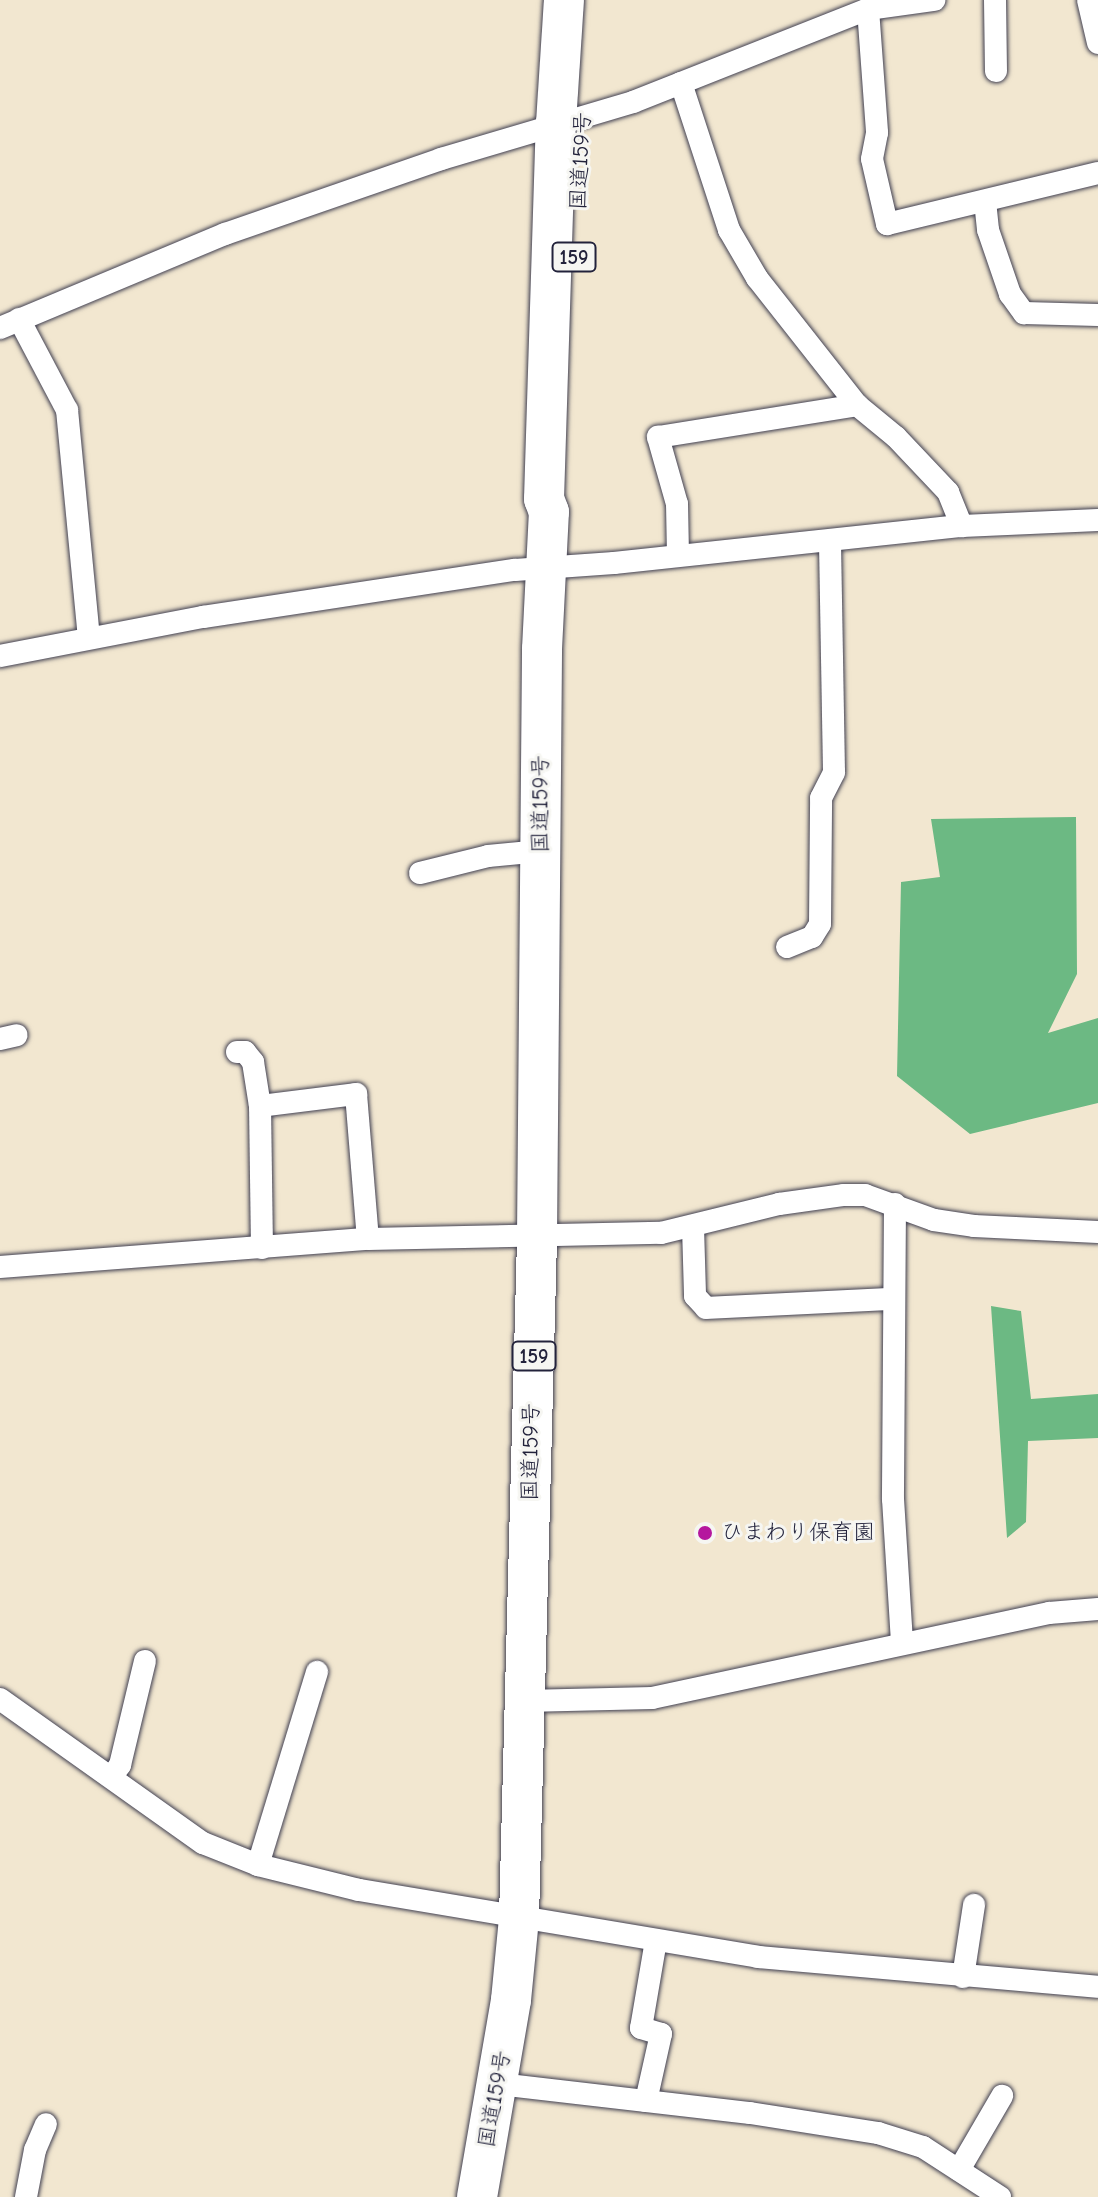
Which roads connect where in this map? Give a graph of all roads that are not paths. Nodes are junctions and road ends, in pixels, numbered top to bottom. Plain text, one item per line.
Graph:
1 (564, 0) edge
2 (589, 0) edge
3 (934, 0) edge
4 (995, 0) edge
5 (1088, 0) edge
6 (868, 9) junction
7 (1098, 43) edge
8 (996, 71) dead end
9 (681, 83) junction
10 (570, 119) junction
11 (1098, 173) edge
12 (985, 201) junction
13 (1098, 315) edge
14 (10, 323) edge
15 (857, 405) junction
16 (1098, 520) edge
17 (962, 526) junction
18 (830, 542) junction
19 (678, 555) junction
20 (546, 568) junction
21 (89, 637) junction
22 (0, 656) edge
23 (541, 851) junction
24 (420, 873) dead end
25 (787, 947) dead end
26 (237, 1052) dead end
27 (260, 1106) junction
28 (895, 1204) junction
29 (693, 1227) junction
30 (1098, 1232) edge
31 (537, 1238) junction
32 (368, 1239) junction
33 (262, 1248) junction
34 (0, 1267) edge
35 (893, 1299) junction
36 (1098, 1609) edge
37 (902, 1644) junction
38 (145, 1661) dead end
39 (317, 1672) dead end
40 (0, 1699) edge
41 (525, 1701) junction
42 (112, 1776) junction
43 (258, 1865) junction
44 (974, 1905) dead end
45 (519, 1918) junction
46 (656, 1940) junction
47 (963, 1977) junction
48 (1098, 1987) edge
49 (499, 2084) junction
50 (1002, 2096) dead end
51 (646, 2101) junction
52 (46, 2124) dead end
53 (959, 2170) junction
54 (26, 2197) edge
55 (477, 2197) edge
56 (1000, 2197) edge

1 - 10 highway, 国道159号 / 159
2 - 10 highway, 国道159号 / 159
3 - 6 street
4 - 8 street
5 - 7 street
6 - 9 street
6 - 12 street
9 - 10 street
9 - 15 street
10 - 14 street
10 - 20 highway, 国道159号 / 159
11 - 12 street
12 - 13 street
14 - 21 street
15 - 17 street
15 - 19 street
16 - 17 street
17 - 18 street
18 - 19 street
18 - 25 street
19 - 20 street
20 - 21 street
20 - 23 highway, 国道159号 / 159
21 - 22 street
23 - 24 street
23 - 31 highway, 国道159号 / 159
26 - 27 street
27 - 32 street
27 - 33 street
28 - 29 street
28 - 30 street
28 - 35 street
29 - 31 street
29 - 35 street
31 - 32 street
31 - 41 highway, 国道159号 / 159
32 - 33 street
33 - 34 street
35 - 37 street
36 - 37 street
37 - 41 street
38 - 42 street
39 - 43 street
40 - 42 street
41 - 45 highway, 国道159号 / 159
42 - 43 street
43 - 45 street
44 - 47 street
45 - 46 street
45 - 49 highway, 国道159号 / 159
46 - 47 street
46 - 51 street
47 - 48 street
49 - 51 street
49 - 55 highway, 国道159号 / 159
50 - 53 street
51 - 53 street
52 - 54 street
53 - 56 street

